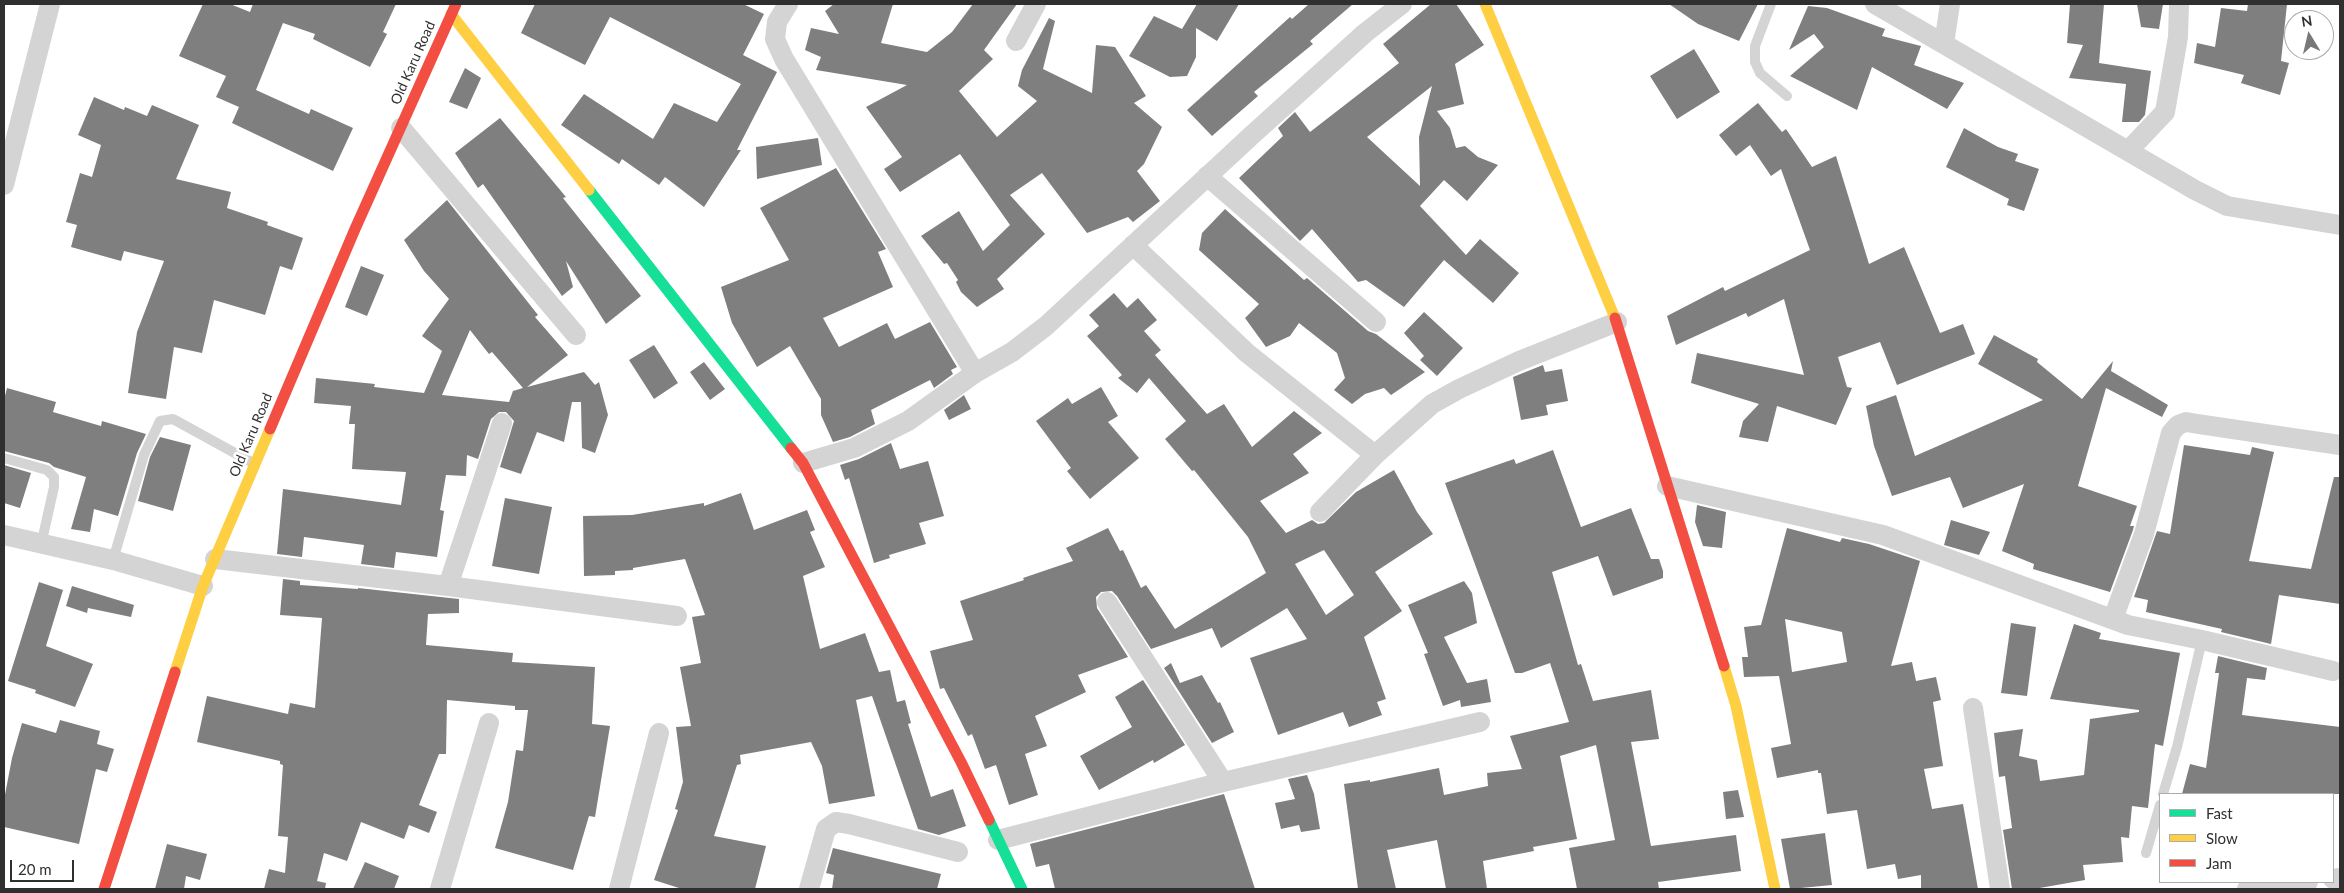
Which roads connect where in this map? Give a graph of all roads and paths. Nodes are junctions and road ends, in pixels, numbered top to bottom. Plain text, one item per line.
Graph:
1 (50, 4) edge
2 (788, 4) edge
3 (1036, 4) edge
4 (1402, 4) edge
5 (1485, 4) edge
6 (1771, 4) edge
7 (1875, 4) edge
8 (1950, 4) edge
9 (2179, 4) edge
10 (454, 9) edge
11 (1016, 41) dead end
12 (1944, 44) junction
13 (1787, 96) dead end
14 (401, 128) junction
15 (2128, 151) junction
16 (1207, 176) junction
17 (4, 184) edge
18 (2340, 225) edge
19 (1133, 245) junction
20 (1376, 322) dead end
21 (1617, 322) junction
22 (576, 335) dead end
23 (975, 373) junction
24 (502, 423) dead end
25 (2340, 445) edge
26 (1375, 455) junction
27 (4, 458) edge
28 (803, 463) junction
29 (255, 464) junction
30 (1667, 486) junction
31 (1320, 512) dead end
32 (4, 535) edge
33 (42, 545) junction
34 (214, 559) junction
35 (113, 560) junction
36 (203, 586) junction
37 (448, 586) junction
38 (1107, 602) dead end
39 (677, 616) dead end
40 (2113, 619) junction
41 (2202, 640) junction
42 (2333, 672) dead end
43 (1973, 708) dead end
44 (1480, 722) dead end
45 (489, 723) dead end
46 (659, 733) dead end
47 (1223, 782) junction
48 (2163, 793) edge
49 (2159, 808) edge
50 (998, 840) junction
51 (958, 852) dead end
52 (2146, 853) dead end
53 (2299, 883) edge
54 (104, 889) edge
55 (440, 889) edge
56 (619, 889) edge
57 (809, 889) edge
58 (1022, 889) edge
59 (1776, 889) edge
60 (2000, 889) edge
61 (2247, 889) edge

1 - 17 street
2 - 23 street
3 - 11 street
4 - 16 street
5 - 21 street
6 - 13 lane
7 - 12 street
8 - 12 street
9 - 15 street
10 - 14 street, Old Karu Road
10 - 28 street
12 - 15 street
14 - 22 street
14 - 29 street, Old Karu Road
15 - 18 street
16 - 19 street
16 - 20 street
19 - 23 street
19 - 26 street
21 - 26 street
21 - 30 street
23 - 28 street
24 - 37 street
25 - 40 street
26 - 31 street
27 - 33 lane
28 - 50 street
29 - 34 street, Old Karu Road
29 - 35 lane
30 - 40 street
30 - 59 street
32 - 33 street
33 - 35 street
34 - 36 street, Old Karu Road
34 - 37 street
35 - 36 street
36 - 54 street, Old Karu Road
37 - 39 street
38 - 47 street
40 - 41 street
41 - 42 street
41 - 48 lane
43 - 60 street
44 - 47 street
45 - 55 street
46 - 56 street
47 - 50 street
49 - 52 lane
50 - 58 street
51 - 57 street
53 - 61 street

